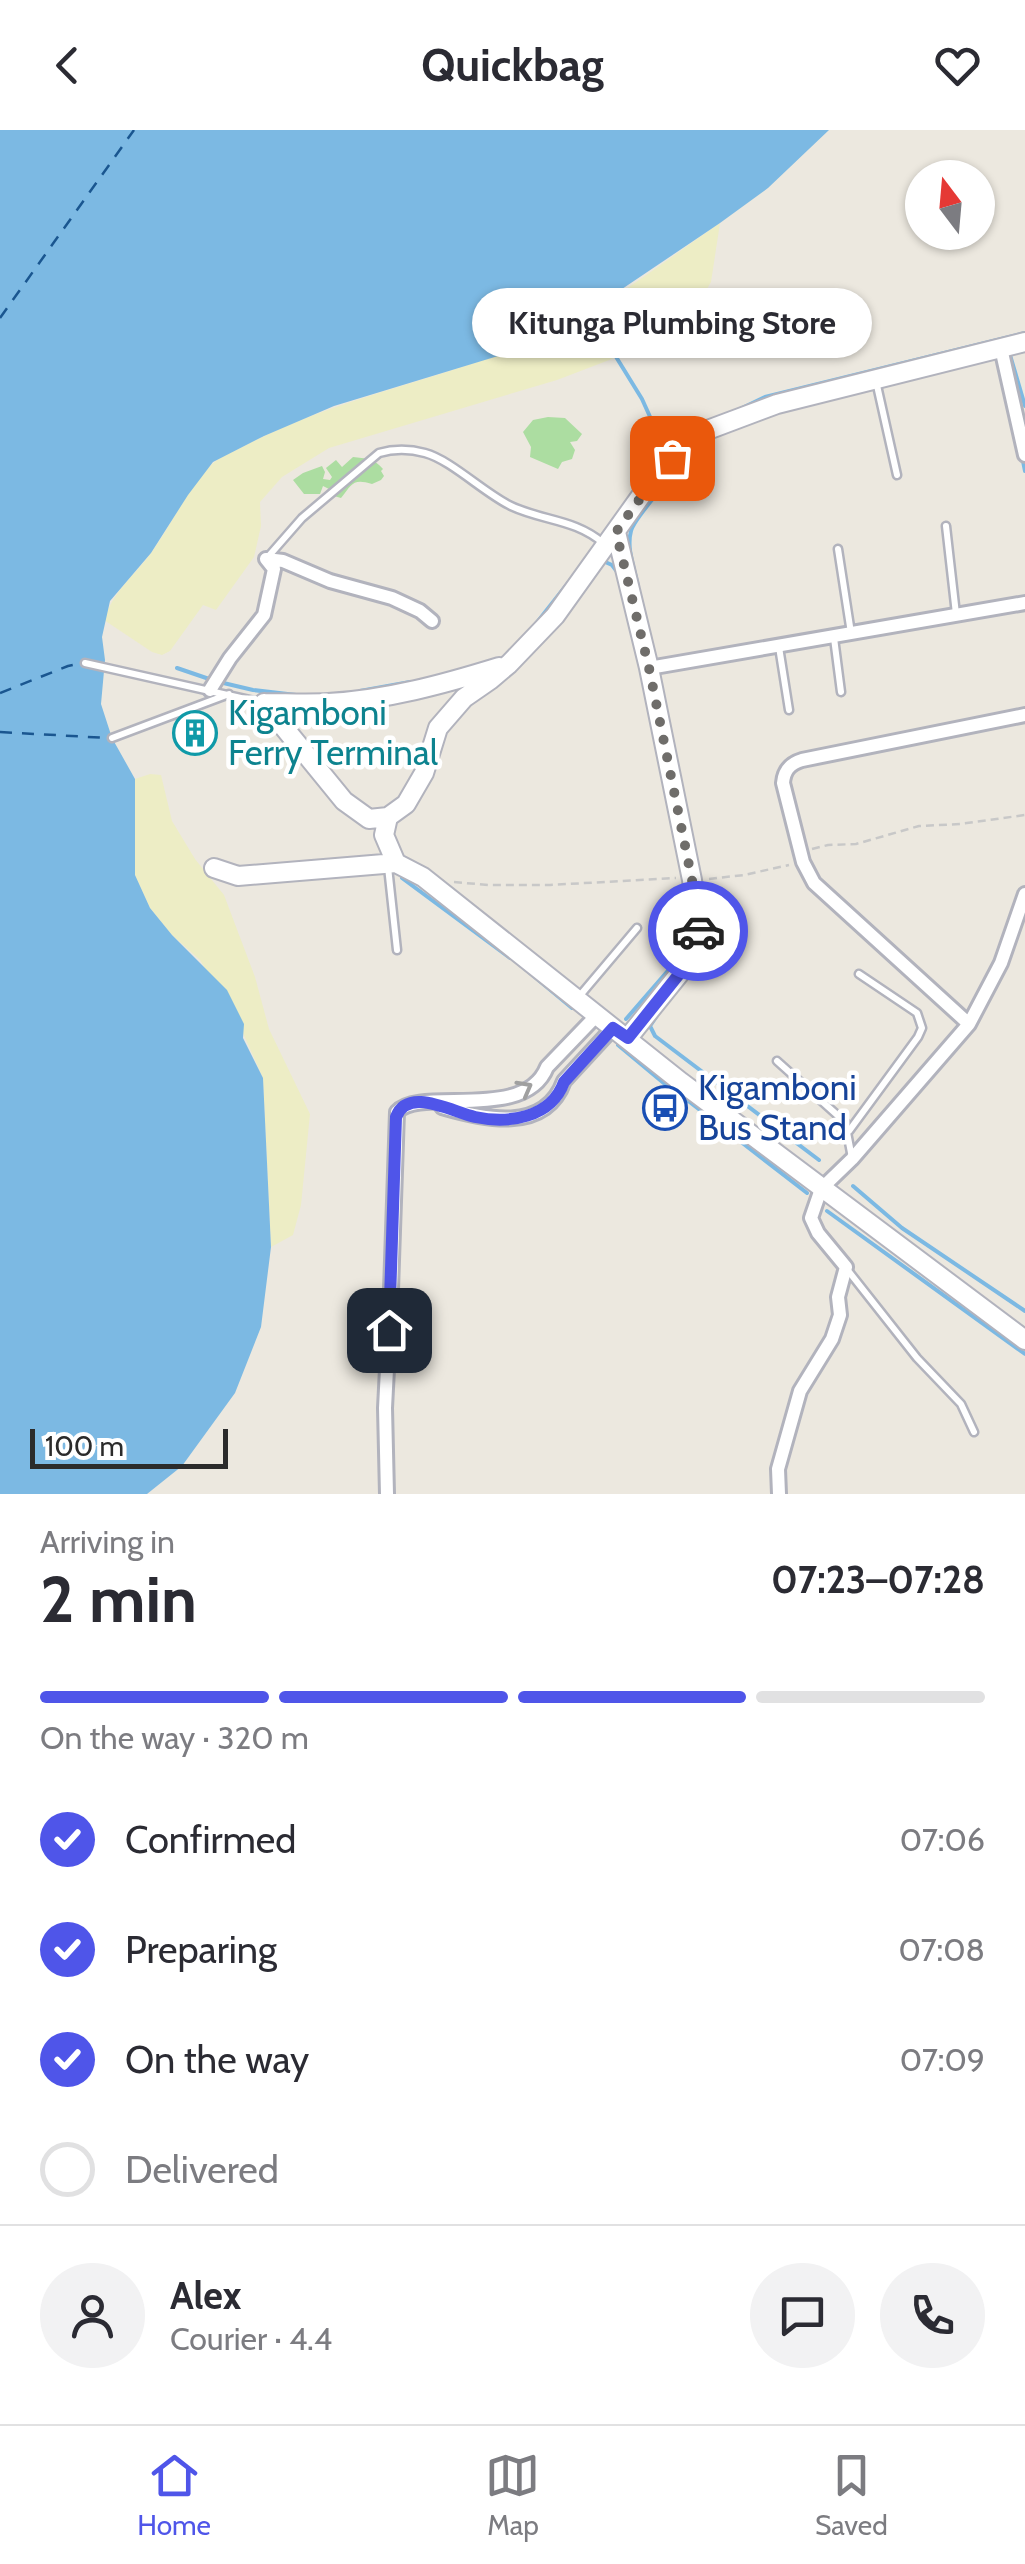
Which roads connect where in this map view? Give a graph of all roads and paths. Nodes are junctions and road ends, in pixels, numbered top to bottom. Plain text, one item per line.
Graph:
1 (1025, 342) edge
2 (1002, 348) junction
3 (876, 380) junction
4 (1025, 455) edge
5 (897, 474) dead end
6 (946, 526) dead end
7 (609, 538) junction
8 (838, 549) dead end
9 (266, 559) junction
10 (1025, 603) edge
11 (956, 615) junction
12 (432, 621) dead end
13 (851, 634) junction
14 (834, 637) junction
15 (779, 646) junction
16 (85, 663) dead end
17 (509, 664) junction
18 (649, 668) junction
19 (210, 690) junction
20 (842, 692) dead end
21 (230, 694) junction
22 (264, 703) junction
23 (789, 710) dead end
24 (1025, 715) edge
25 (112, 738) dead end
26 (1025, 814) edge
27 (388, 817) junction
28 (802, 857) junction
29 (392, 864) junction
30 (214, 868) dead end
31 (692, 880) junction
32 (454, 882) dead end
33 (1025, 894) edge
34 (638, 928) dead end
35 (397, 950) dead end
36 (859, 974) dead end
37 (576, 1000) junction
38 (596, 1016) junction
39 (969, 1024) junction
40 (620, 1033) junction
41 (777, 1062) dead end
42 (681, 1082) junction
43 (431, 1103) junction
44 (665, 1108) dead end
45 (848, 1131) junction
46 (852, 1159) junction
47 (821, 1189) junction
48 (846, 1267) junction
49 (1025, 1340) edge
50 (974, 1432) dead end
51 (388, 1494) edge
52 (779, 1494) edge

1 - 2 main road
2 - 3 main road
2 - 4 street
3 - 5 lane
3 - 7 main road
6 - 11 lane
7 - 9 lane
7 - 17 main road
7 - 18 main road
8 - 13 lane
9 - 12 street
9 - 19 street
10 - 11 street
11 - 13 street
13 - 14 street
14 - 15 street
14 - 20 lane
15 - 18 street
15 - 23 lane
16 - 19 lane
17 - 22 main road
17 - 27 main road
18 - 31 main road
19 - 21 lane
21 - 22 lane
21 - 25 lane
22 - 27 main road
24 - 28 street
26 - 28 path
27 - 29 main road
28 - 31 path
28 - 39 street
29 - 30 main road
29 - 35 lane
29 - 37 main road
31 - 32 path
31 - 40 main road
33 - 39 street
34 - 37 lane
36 - 45 lane
37 - 38 main road
38 - 40 main road
43 -> 38 street
39 - 46 street
40 - 42 main road
40 - 43 street
41 - 45 lane
42 - 44 lane
42 - 47 main road
43 - 51 street
45 - 46 lane
46 - 47 street
47 - 48 street
47 - 49 main road
48 - 50 lane
48 - 52 street

